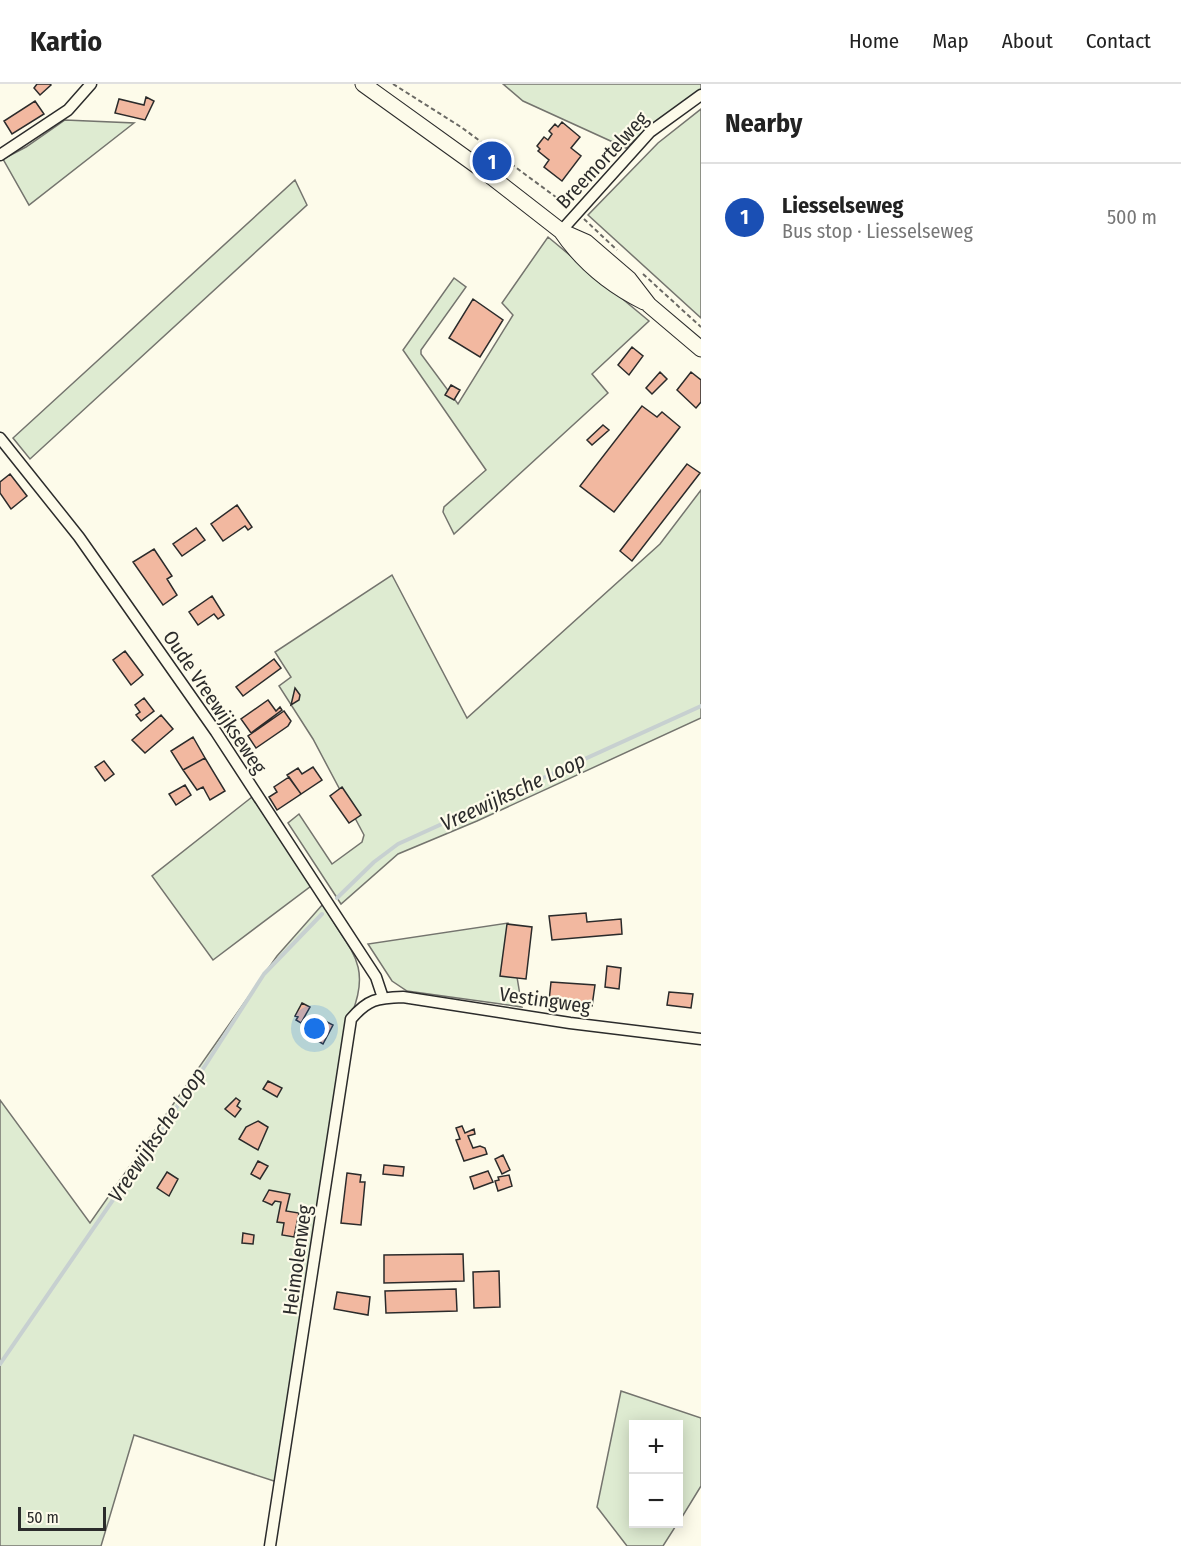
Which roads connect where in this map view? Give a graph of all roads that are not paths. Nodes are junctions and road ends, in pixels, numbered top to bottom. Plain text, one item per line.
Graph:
1 (91, 84) edge
2 (363, 84) edge
3 (701, 95) edge
4 (0, 155) edge
5 (561, 231) junction
6 (701, 349) edge
7 (0, 438) edge
8 (383, 998) junction
9 (701, 1039) edge
10 (270, 1546) edge

1 - 4 street
2 - 5 main road
3 - 5 street, Breemortelweg
5 - 6 main road
7 - 8 street, Oude Vreewijkseweg
8 - 9 street, Vestingweg
8 - 10 street, Heimolenweg

